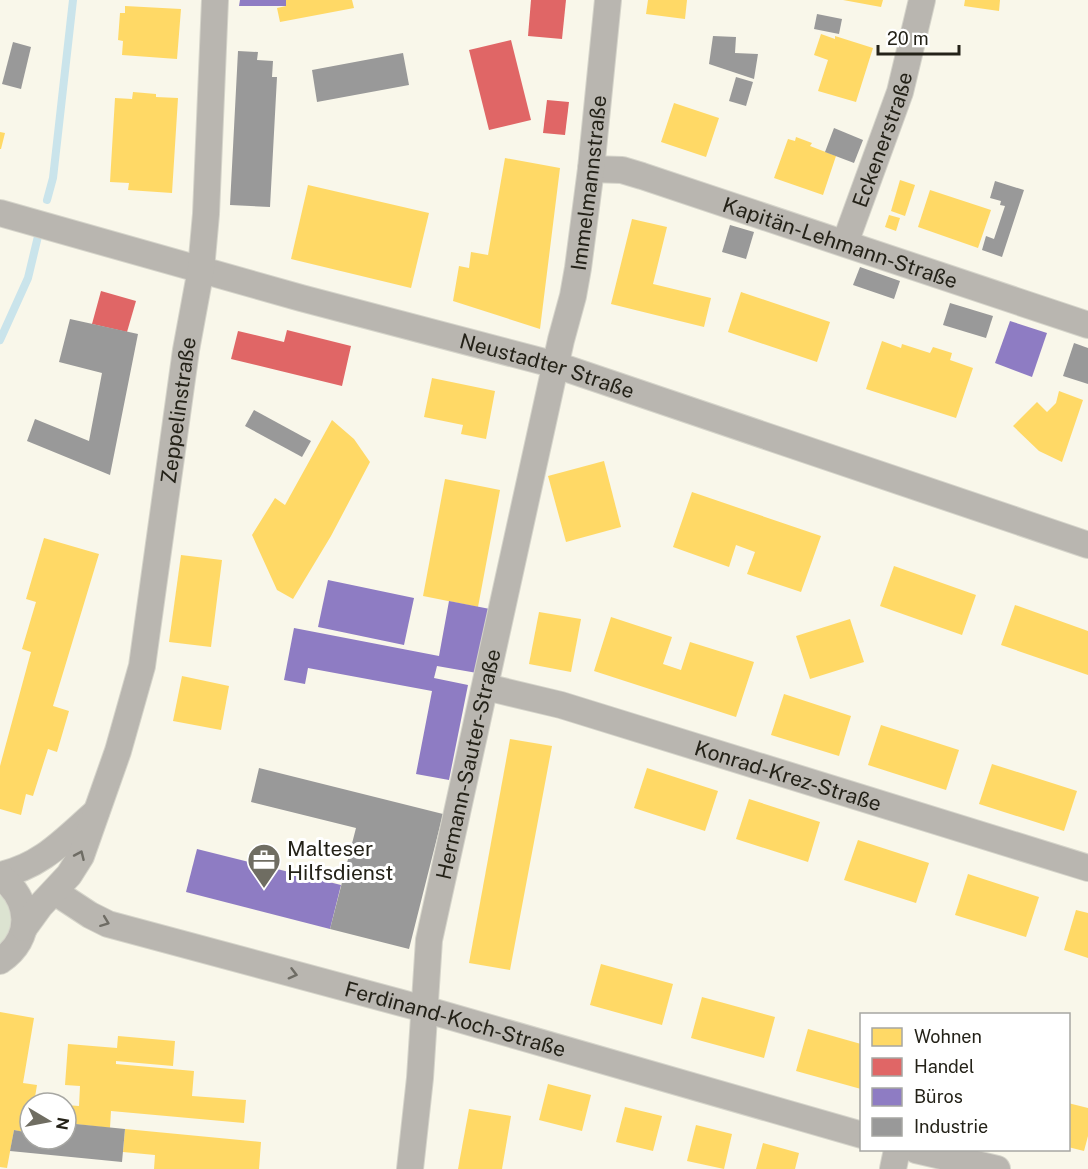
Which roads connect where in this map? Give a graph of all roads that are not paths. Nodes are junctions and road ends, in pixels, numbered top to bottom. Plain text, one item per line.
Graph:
1 (215, 0) edge
2 (608, 0) edge
3 (922, 0) edge
4 (591, 169) junction
5 (0, 213) edge
6 (845, 243) junction
7 (201, 269) junction
8 (1088, 325) edge
9 (556, 365) junction
10 (1088, 544) edge
11 (486, 687) junction
12 (96, 812) junction
13 (1088, 868) edge
14 (0, 875) edge
15 (55, 892) junction
16 (24, 928) junction
17 (0, 960) edge
18 (424, 1009) junction
19 (860, 1135) edge
20 (896, 1151) edge
21 (924, 1151) edge
22 (410, 1169) edge
23 (892, 1169) edge
24 (996, 1169) edge

1 - 7 street, Zeppelinstraße
2 - 4 street, Immelmannstraße
3 - 6 street, Eckenerstraße
4 - 6 street, Kapitän-Lehmann-Straße
4 - 9 street, Immelmannstraße
5 - 7 street, Neustadter Straße
6 - 8 street, Kapitän-Lehmann-Straße
7 - 9 street, Neustadter Straße
7 - 12 street, Zeppelinstraße
9 - 10 street, Neustadter Straße
9 - 11 street, Hermann-Sauter-Straße
11 - 13 street, Konrad-Krez-Straße
11 - 18 street, Hermann-Sauter-Straße
12 - 14 street, Zeppelinstraße
15 -> 12 street, Zeppelinstraße
14 - 16 street
15 - 16 street, Zeppelinstraße
15 -> 18 street, Ferdinand-Koch-Straße
16 - 17 street, Zeppelinstraße
18 - 19 street, Ferdinand-Koch-Straße
18 - 22 street, Hermann-Sauter-Straße
20 - 23 street
21 - 24 street

